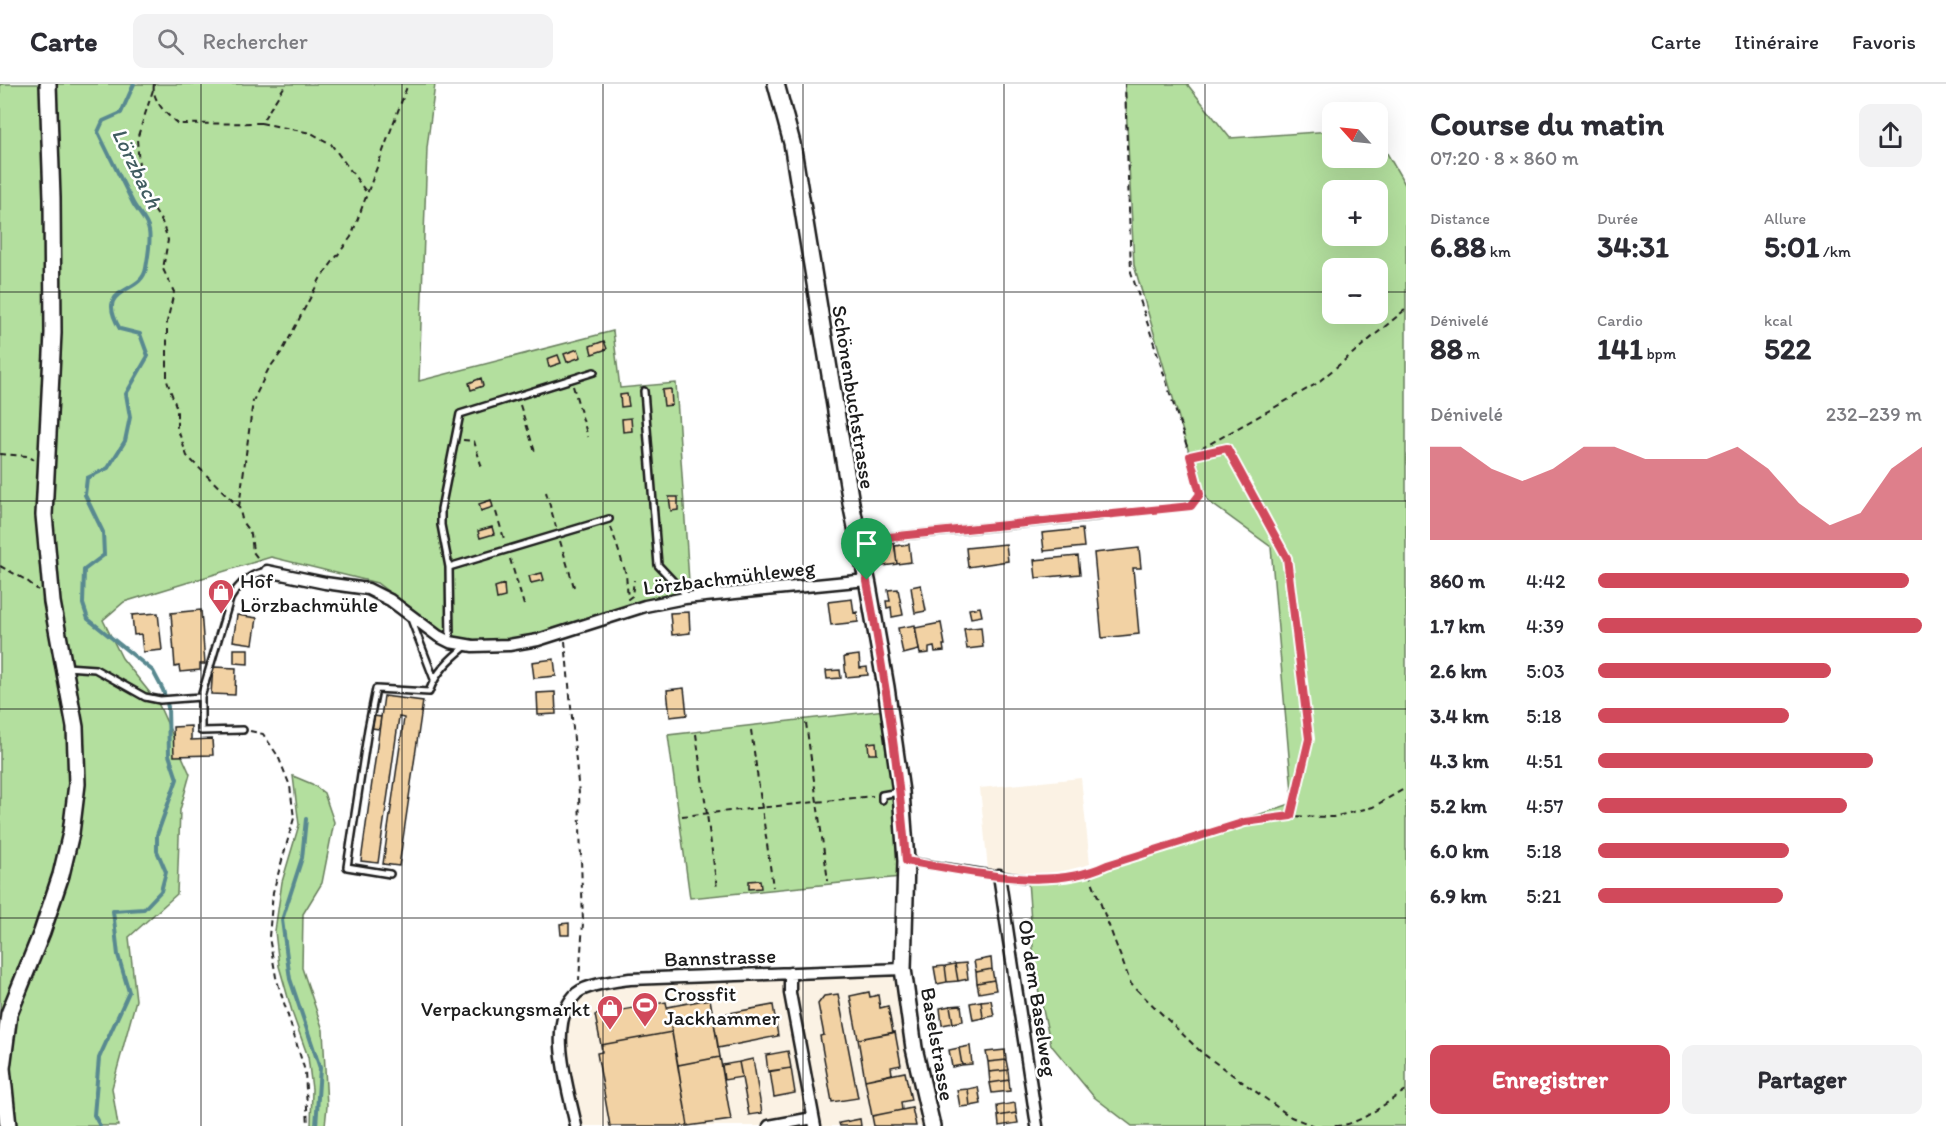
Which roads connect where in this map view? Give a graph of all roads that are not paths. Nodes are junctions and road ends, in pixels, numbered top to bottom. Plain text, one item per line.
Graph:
1 (48, 84) edge
2 (776, 84) edge
3 (594, 372) dead end
4 (644, 391) dead end
5 (1100, 516) road end
6 (609, 519) road end
7 (859, 540) junction
8 (449, 567) junction
9 (267, 571) joint
10 (867, 580) junction
11 (685, 598) junction
12 (409, 615) junction
13 (450, 642) junction
14 (467, 645) junction
15 (64, 667) junction
16 (434, 679) junction
17 (201, 697) junction
18 (243, 730) road end
19 (901, 792) junction
20 (882, 797) road end
21 (906, 861) junction
22 (390, 874) dead end
23 (999, 876) junction
24 (1024, 879) road end
25 (903, 969) junction
26 (790, 974) junction
27 (814, 1122) edge
28 (8, 1126) edge
29 (576, 1126) edge
30 (769, 1126) edge
31 (932, 1126) edge
32 (1037, 1126) edge

1 - 15 street
2 - 7 street, Schönenbuchstrasse
3 - 8 lane
4 - 11 lane
5 - 7 lane
6 - 8 lane
7 - 10 street, Schönenbuchstrasse
8 - 13 lane
9 - 12 street, Lörzbachmühleweg
9 - 17 lane
10 - 11 street, Lörzbachmühleweg
10 - 19 street, Schönenbuchstrasse
11 - 14 street, Lörzbachmühleweg
12 - 13 street, Lörzbachmühleweg
12 - 16 lane
13 - 14 street, Lörzbachmühleweg
14 - 16 lane
15 - 17 lane
15 - 28 street
16 - 22 lane
17 - 18 lane
19 - 20 lane
19 - 21 street, Schönenbuchstrasse
21 - 23 lane
21 - 25 street, Schönenbuchstrasse
23 - 24 lane
23 - 32 street, Ob dem Baselweg
25 - 26 street, Bannstrasse
25 - 31 street, Baselstrasse
26 - 27 street
26 - 29 street, Bannstrasse
27 - 30 street

